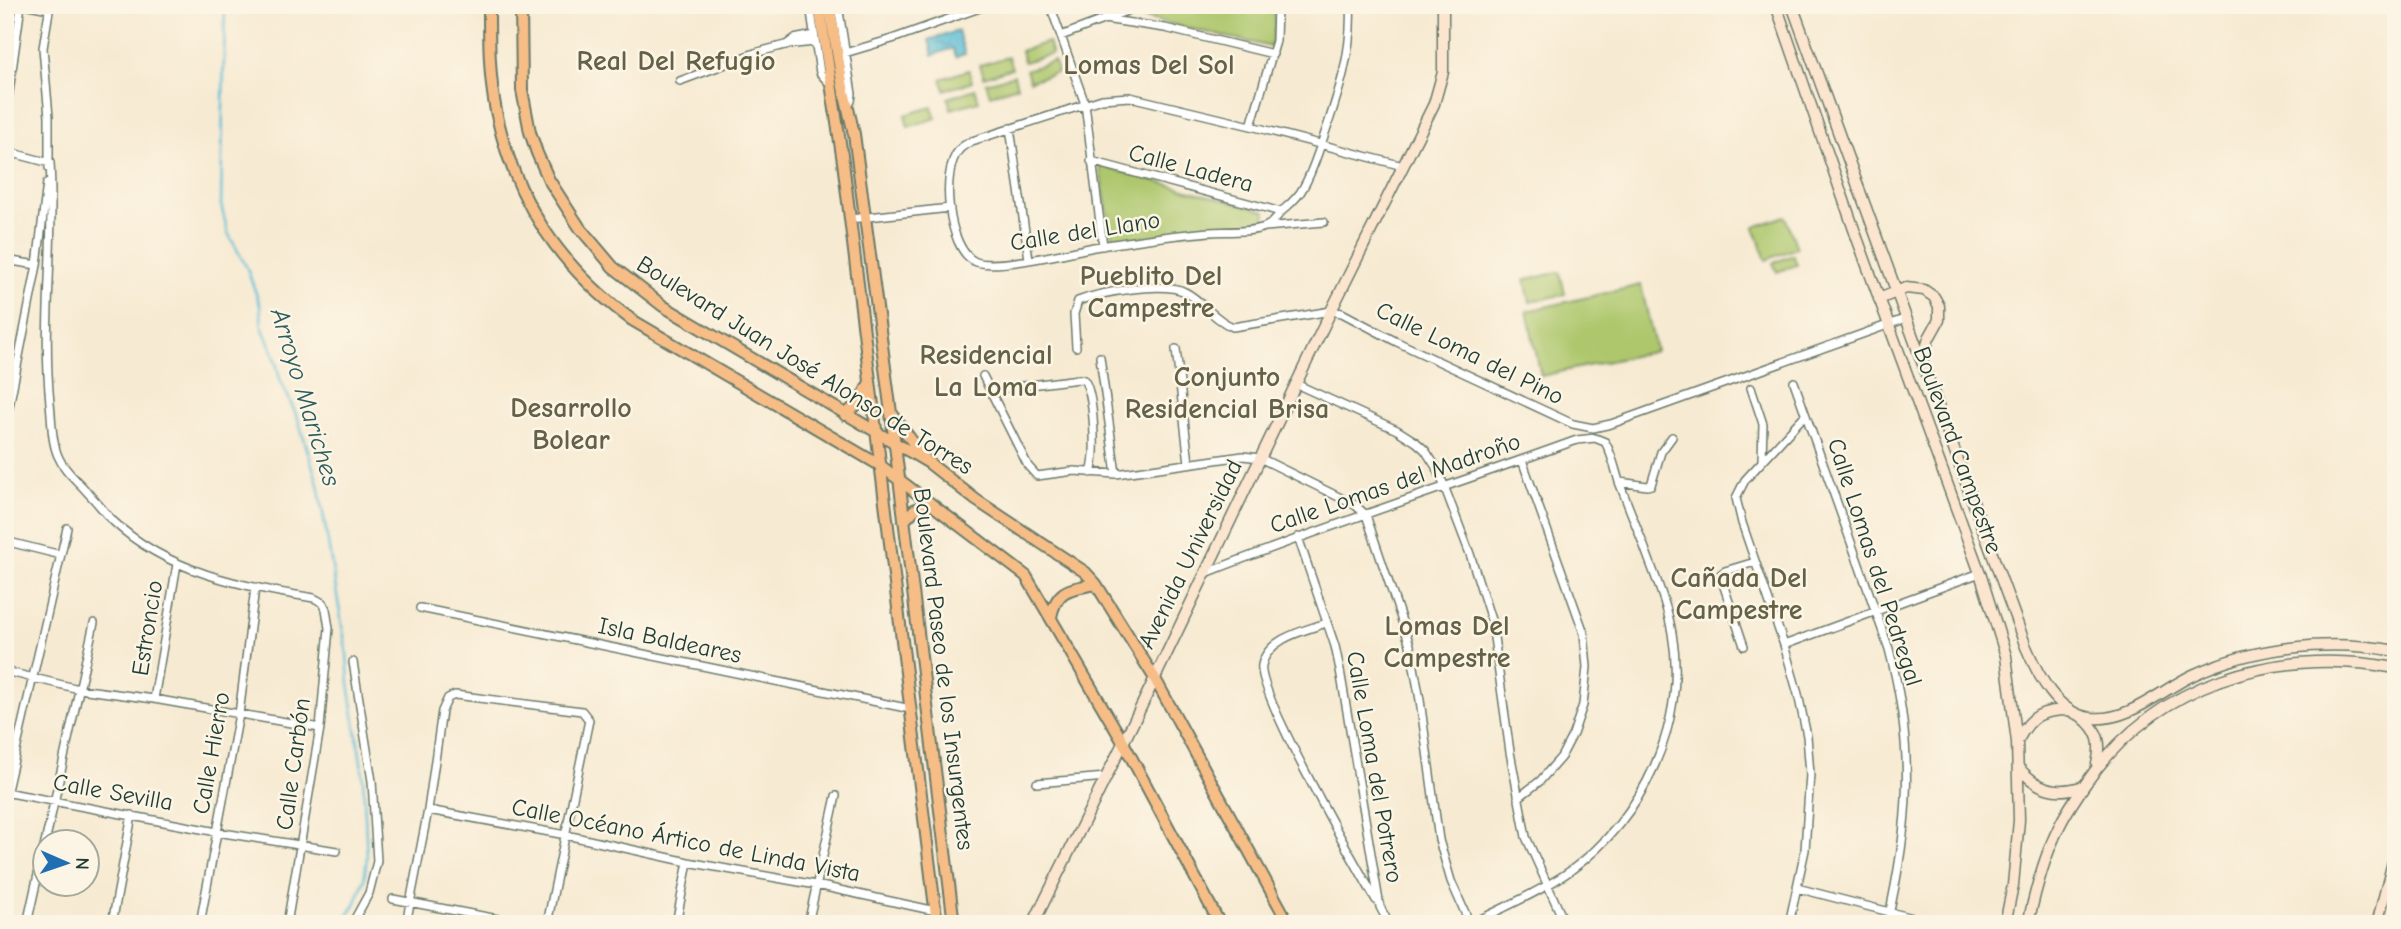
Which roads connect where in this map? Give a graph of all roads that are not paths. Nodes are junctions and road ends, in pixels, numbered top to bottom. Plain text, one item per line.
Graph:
1 (22, 5) edge
2 (29, 5) edge
3 (489, 5) edge
4 (520, 5) edge
5 (810, 5) edge
6 (819, 5) edge
7 (830, 5) edge
8 (838, 5) edge
9 (1050, 5) edge
10 (1142, 5) edge
11 (1278, 5) edge
12 (1350, 5) edge
13 (1443, 5) edge
14 (1776, 5) edge
15 (1792, 5) edge
16 (982, 6) edge
17 (49, 7) edge
18 (1104, 19) junction
19 (1061, 36) junction
20 (815, 39) junction
21 (845, 53) junction
22 (1273, 54) junction
23 (680, 81) dead end
24 (831, 86) junction
25 (1085, 104) junction
26 (848, 107) junction
27 (5, 121) edge
28 (1251, 125) junction
29 (1010, 128) junction
30 (1321, 144) junction
31 (5, 151) edge
32 (1091, 161) junction
33 (50, 163) junction
34 (1403, 166) junction
35 (950, 208) junction
36 (1282, 212) junction
37 (866, 217) junction
38 (850, 219) junction
39 (1324, 222) dead end
40 (1264, 227) junction
41 (1103, 246) junction
42 (1029, 259) junction
43 (5, 260) edge
44 (37, 265) junction
45 (1896, 290) junction
46 (1879, 299) junction
47 (1331, 311) junction
48 (1908, 318) junction
49 (1889, 324) junction
50 (1076, 347) dead end
51 (1176, 349) dead end
52 (1100, 357) dead end
53 (1923, 359) junction
54 (983, 376) dead end
55 (870, 382) junction
56 (1794, 382) dead end
57 (1296, 384) junction
58 (9, 388) edge
59 (1751, 388) dead end
60 (990, 390) junction
61 (891, 413) junction
62 (845, 415) junction
63 (1805, 415) junction
64 (5, 428) edge
65 (876, 433) junction
66 (1672, 437) dead end
67 (894, 444) junction
68 (1260, 458) junction
69 (1522, 460) junction
70 (1762, 460) junction
71 (929, 463) junction
72 (1189, 463) junction
73 (881, 466) junction
74 (1091, 473) junction
75 (1116, 474) junction
76 (898, 477) junction
77 (1620, 482) junction
78 (1444, 487) junction
79 (930, 503) junction
80 (1366, 515) junction
81 (904, 521) junction
82 (66, 528) dead end
83 (1298, 537) junction
84 (5, 541) edge
85 (61, 555) junction
86 (1755, 562) junction
87 (177, 564) junction
88 (1205, 573) junction
89 (1980, 573) junction
90 (1097, 584) junction
91 (254, 588) junction
92 (420, 608) dead end
93 (1875, 611) junction
94 (1051, 617) junction
95 (94, 623) dead end
96 (1326, 623) junction
97 (1784, 645) junction
98 (1744, 646) dead end
99 (2396, 651) edge
100 (352, 662) dead end
101 (2396, 668) edge
102 (5, 671) edge
103 (1154, 677) junction
104 (33, 679) junction
105 (79, 690) junction
106 (155, 699) junction
107 (912, 709) junction
108 (239, 713) junction
109 (2075, 713) junction
110 (320, 728) junction
111 (2017, 742) junction
112 (1123, 743) junction
113 (2018, 766) junction
114 (2096, 768) junction
115 (1106, 777) junction
116 (1037, 783) dead end
117 (2084, 786) junction
118 (6, 794) edge
119 (836, 796) dead end
120 (1518, 798) junction
121 (54, 801) junction
122 (428, 810) junction
123 (132, 815) junction
124 (217, 832) junction
125 (566, 835) junction
126 (300, 845) junction
127 (2396, 850) edge
128 (337, 851) dead end
129 (1370, 856) junction
130 (1354, 860) junction
131 (688, 862) junction
132 (1546, 884) junction
133 (816, 885) junction
134 (1797, 888) junction
135 (2396, 897) edge
136 (393, 899) dead end
137 (410, 902) junction
138 (1380, 906) junction
139 (936, 911) junction
140 (1890, 912) junction
141 (27, 924) edge
142 (111, 924) edge
143 (201, 924) edge
144 (287, 924) edge
145 (352, 924) edge
146 (406, 924) edge
147 (524, 924) edge
148 (547, 924) edge
149 (676, 924) edge
150 (808, 924) edge
151 (937, 924) edge
152 (954, 924) edge
153 (1033, 924) edge
154 (1220, 924) edge
155 (1289, 924) edge
156 (1388, 924) edge
157 (1471, 924) edge
158 (1565, 924) edge
159 (1789, 924) edge
160 (1887, 924) edge
161 (1936, 924) edge
162 (2005, 924) edge
163 (2028, 924) edge
164 (2377, 924) edge
165 (2389, 924) edge

1 - 27 street
2 - 17 street
3 - 73 main road, Boulevard Juan José Alonso de Torres
4 - 62 main road, Boulevard Juan José Alonso de Torres
5 - 20 street
6 - 24 main road, Boulevard Paseo de los Insurgentes
7 - 26 main road, Boulevard Paseo de los Insurgentes
8 - 21 street
9 - 19 street
10 - 18 street
11 - 22 street
12 - 30 street
13 - 34 street, Avenida Universidad
14 - 46 street, Boulevard Campestre
15 - 45 street, Boulevard Campestre
16 - 21 street
17 - 33 street
18 - 19 street
18 - 22 street
19 - 25 street
20 - 23 street
20 - 24 street
21 - 26 street
22 - 28 street
24 - 38 main road, Boulevard Paseo de los Insurgentes
25 - 28 street
25 - 29 street
25 - 32 street
26 - 37 main road, Boulevard Paseo de los Insurgentes
28 - 30 street
29 - 35 street, Calle del Llano
29 - 42 street
30 - 34 street
30 - 36 street
31 - 33 street
32 - 36 street, Calle Ladera
32 - 41 street
33 - 44 street
33 - 87 street
34 - 47 street, Avenida Universidad
35 - 37 street
35 - 42 street, Calle del Llano
36 - 40 street
37 - 38 street
37 - 61 main road, Boulevard Paseo de los Insurgentes
38 - 55 main road, Boulevard Paseo de los Insurgentes
39 - 40 street, Calle del Llano
40 - 41 street, Calle del Llano
41 - 42 street, Calle del Llano
43 - 44 street
44 - 58 street
45 - 46 street
45 - 48 street, Boulevard Campestre
45 - 53 street
46 - 49 street, Boulevard Campestre
47 - 49 street, Calle Loma del Pino
47 - 50 street
47 - 57 street, Avenida Universidad
48 - 49 street
48 - 53 street, Boulevard Campestre
49 - 89 street, Boulevard Campestre
51 - 72 street
52 - 75 street
53 - 109 street, Boulevard Campestre
54 - 60 street
55 - 62 main road
55 - 65 main road, Boulevard Paseo de los Insurgentes
56 - 63 street, Calle Lomas del Pedregal
57 - 68 street, Avenida Universidad
57 - 78 street
58 - 64 street
59 - 70 street
60 - 74 street
60 - 74 street
61 - 67 main road, Boulevard Paseo de los Insurgentes
61 - 71 main road
62 - 65 main road, Boulevard Juan José Alonso de Torres
63 - 70 street
63 - 93 street, Calle Lomas del Pedregal
65 - 67 main road, Boulevard Juan José Alonso de Torres
65 - 73 main road, Boulevard Paseo de los Insurgentes
66 - 77 street
67 - 71 main road, Boulevard Juan José Alonso de Torres
67 - 76 main road, Boulevard Paseo de los Insurgentes
68 - 72 street
68 - 80 street
68 - 88 street, Avenida Universidad
69 - 77 street, Calle Lomas del Madroño
69 - 78 street, Calle Lomas del Madroño
69 - 120 street
70 - 86 street
71 - 90 main road, Boulevard Juan José Alonso de Torres
72 - 75 street
73 - 76 main road, Boulevard Juan José Alonso de Torres
73 - 107 main road, Boulevard Paseo de los Insurgentes
74 - 75 street
76 - 79 main road, Boulevard Juan José Alonso de Torres
76 - 81 main road, Boulevard Paseo de los Insurgentes
77 - 132 street
78 - 80 street, Calle Lomas del Madroño
78 - 120 street
79 - 81 main road
79 - 94 main road, Boulevard Juan José Alonso de Torres
80 - 83 street, Calle Lomas del Madroño
80 - 157 street
81 - 152 main road, Boulevard Paseo de los Insurgentes
82 - 85 street
83 - 88 street, Calle Lomas del Madroño
83 - 96 street, Calle Loma del Potrero
84 - 85 street
85 - 104 street
86 - 97 street
86 - 98 street
87 - 91 street
87 - 106 street, Estroncio
88 - 103 street, Avenida Universidad
89 - 93 street
89 - 111 street, Boulevard Campestre
90 - 94 main road
90 - 103 main road, Boulevard Juan José Alonso de Torres
91 - 108 street, Calle Hierro
91 - 110 street, Calle Carbón
92 - 107 street, Isla Baldeares
93 - 97 street
93 - 140 street, Calle Lomas del Pedregal
94 - 112 main road, Boulevard Juan José Alonso de Torres
95 - 105 street
96 - 129 street, Calle Loma del Potrero
96 - 130 street
97 - 134 street
99 - 109 street
100 - 145 street
101 - 114 street
102 - 104 street
103 - 112 street, Avenida Universidad
103 - 155 main road, Boulevard Juan José Alonso de Torres
104 - 105 street
104 - 118 street
105 - 106 street
105 - 121 street
106 - 108 street
107 - 139 main road, Boulevard Paseo de los Insurgentes
108 - 110 street
108 - 124 street, Calle Hierro
109 - 111 street
109 - 114 street
110 - 126 street, Calle Carbón
111 - 113 street, Boulevard Campestre
112 - 115 street, Avenida Universidad
112 - 154 main road, Boulevard Juan José Alonso de Torres
113 - 117 street
113 - 162 street, Boulevard Campestre
114 - 117 street
115 - 116 street
115 - 153 street, Avenida Universidad
117 - 163 street
118 - 121 street, Calle Sevilla
119 - 133 street
120 - 132 street
121 - 123 street, Calle Sevilla
121 - 141 street
122 - 125 street, Calle Océano Ártico de Linda Vista
122 - 125 street
122 - 137 street
123 - 124 street, Calle Sevilla
123 - 142 street
124 - 126 street, Calle Sevilla
124 - 143 street, Calle Hierro
125 - 131 street, Calle Océano Ártico de Linda Vista
125 - 148 street
126 - 128 street, Calle Sevilla
126 - 144 street, Calle Carbón
127 - 164 street
129 - 130 street
129 - 138 street, Calle Loma del Potrero
130 - 138 street
131 - 133 street, Calle Océano Ártico de Linda Vista
131 - 149 street
132 - 157 street
132 - 158 street
133 - 139 street, Calle Océano Ártico de Linda Vista
133 - 150 street
134 - 140 street
134 - 159 street
135 - 165 street
136 - 137 street
137 - 146 street
137 - 147 street
138 - 156 street, Calle Loma del Potrero
139 - 151 main road, Boulevard Paseo de los Insurgentes
140 - 160 street, Calle Lomas del Pedregal
140 - 161 street

